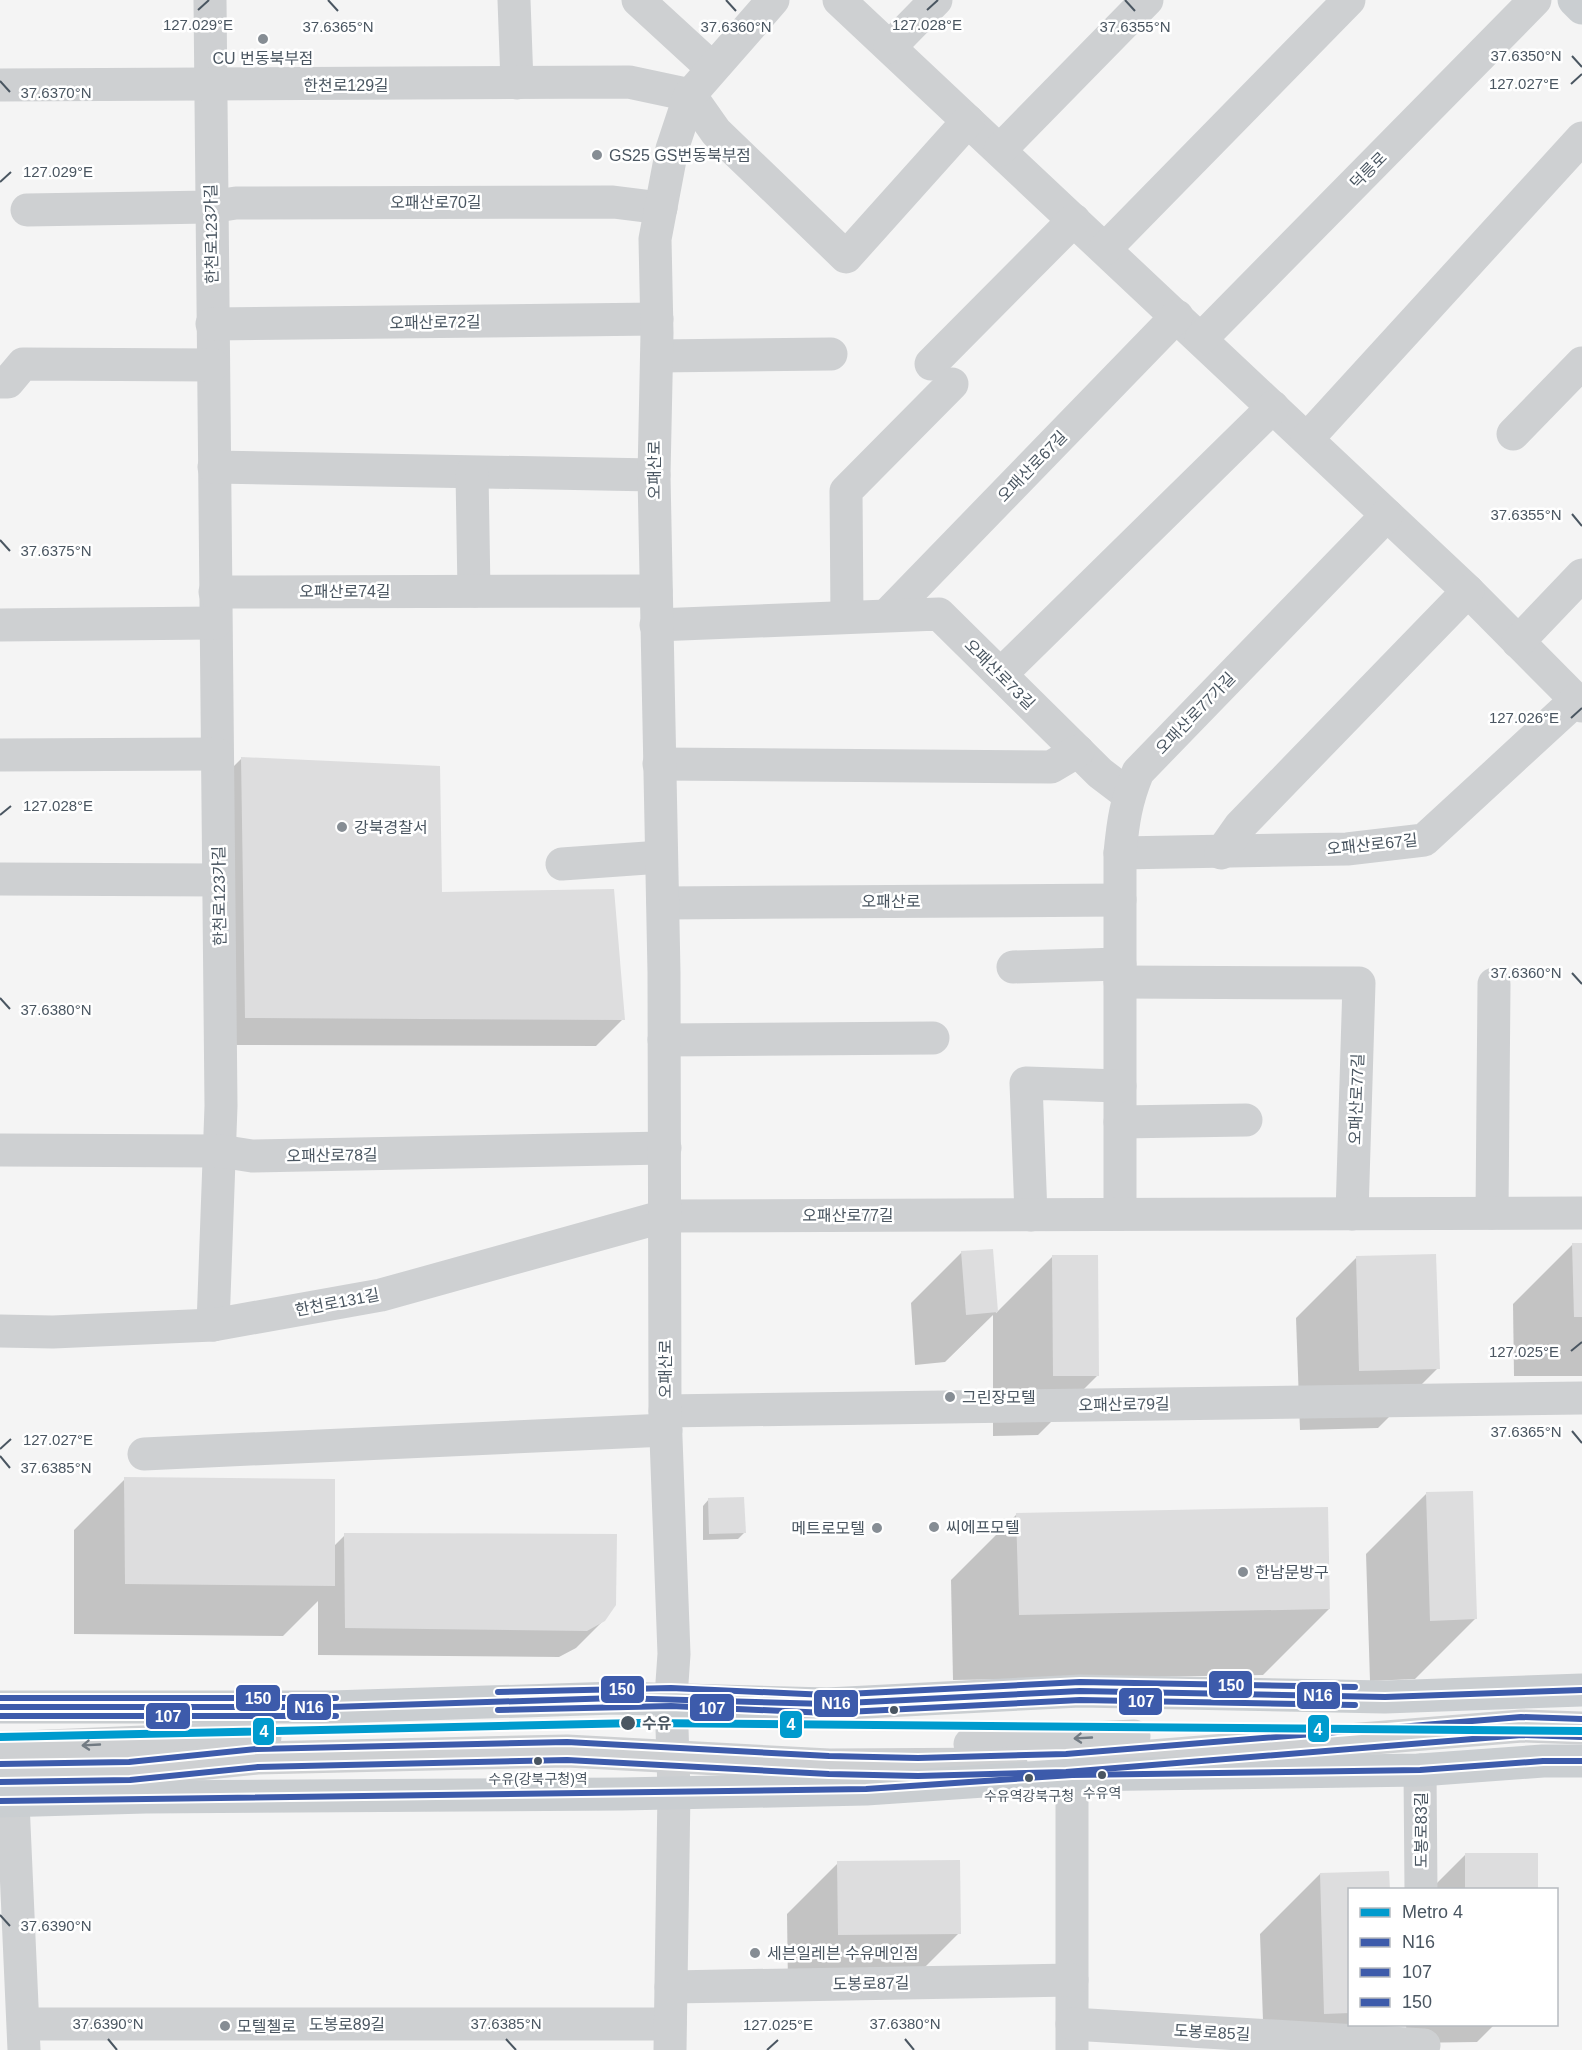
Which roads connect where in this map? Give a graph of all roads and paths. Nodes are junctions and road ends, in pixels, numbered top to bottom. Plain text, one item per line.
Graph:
1 (210, 0) edge
2 (514, 0) edge
3 (638, 0) edge
4 (773, 0) edge
5 (839, 0) edge
6 (936, 0) edge
7 (1147, 0) edge
8 (1349, 0) edge
9 (1535, 0) edge
10 (1574, 0) edge
11 (1582, 8) edge
12 (890, 47) junction
13 (712, 68) junction
14 (517, 83) junction
15 (0, 85) edge
16 (210, 86) junction
17 (690, 95) junction
18 (968, 121) junction
19 (1582, 138) edge
20 (1000, 150) junction
21 (210, 207) junction
22 (661, 208) junction
23 (27, 210) dead end
24 (1074, 220) junction
25 (1105, 249) junction
26 (1177, 316) junction
27 (657, 319) junction
28 (212, 324) junction
29 (1201, 339) junction
30 (831, 354) dead end
31 (657, 356) junction
32 (1582, 363) edge
33 (213, 365) junction
34 (0, 382) edge
35 (1273, 408) junction
36 (1514, 434) dead end
37 (1306, 439) junction
38 (214, 467) junction
39 (472, 472) junction
40 (654, 476) junction
41 (1387, 515) junction
42 (1582, 575) edge
43 (474, 591) junction
44 (656, 591) junction
45 (1468, 591) junction
46 (215, 607) junction
47 (887, 615) junction
48 (848, 617) junction
49 (0, 625) edge
50 (656, 625) junction
51 (1518, 642) junction
52 (1001, 674) junction
53 (1579, 703) edge
54 (1078, 751) junction
55 (217, 754) junction
56 (0, 755) edge
57 (659, 764) junction
58 (1129, 795) junction
59 (1120, 853) junction
60 (1221, 853) junction
61 (661, 857) junction
62 (562, 864) dead end
63 (0, 879) edge
64 (218, 880) junction
65 (1120, 900) junction
66 (663, 903) junction
67 (1013, 967) dead end
68 (1120, 973) junction
69 (1494, 984) dead end
70 (933, 1038) dead end
71 (664, 1040) junction
72 (1120, 1086) junction
73 (1246, 1120) dead end
74 (1120, 1122) junction
75 (665, 1148) junction
76 (0, 1150) edge
77 (220, 1151) junction
78 (1492, 1213) junction
79 (1582, 1213) edge
80 (1120, 1214) junction
81 (1352, 1214) junction
82 (1031, 1215) junction
83 (665, 1216) junction
84 (213, 1325) junction
85 (0, 1331) edge
86 (1582, 1398) edge
87 (665, 1421) junction
88 (144, 1454) dead end
89 (1582, 1690) edge
90 (671, 1698) junction
91 (0, 1707) edge
92 (1582, 1713) edge
93 (1582, 1728) edge
94 (672, 1747) junction
95 (0, 1748) edge
96 (1582, 1761) edge
97 (1420, 1770) junction
98 (1072, 1775) junction
99 (674, 1791) junction
100 (4, 1792) edge
101 (1421, 1888) edge
102 (11, 1962) edge
103 (1072, 1980) junction
104 (671, 1987) junction
105 (24, 2037) edge
106 (670, 2037) edge
107 (1072, 2037) edge
108 (1424, 2040) edge

1 - 16 street, 한천로123가길
2 - 14 street
3 - 13 street
4 - 13 street, 오패산로
5 - 12 street, 오패산로67길
6 - 12 street
7 - 20 street
8 - 25 street
9 - 29 street, 덕릉로
10 - 11 main road
12 - 18 street, 오패산로67길
13 - 17 street, 오패산로
14 - 16 street, 한천로129길
14 - 17 street, 한천로129길
15 - 16 street, 한천로129길
16 - 21 street, 한천로123가길
17 - 18 street
17 - 22 street, 오패산로
18 - 20 street, 오패산로67길
19 - 37 street
20 - 24 street, 오패산로67길
21 - 22 street, 오패산로70길
21 - 23 street, 오패산로70길
21 - 28 street, 한천로123가길
22 - 27 street, 오패산로
24 - 25 street, 오패산로67길
24 - 48 street
25 - 26 street, 오패산로67길
26 - 29 street, 오패산로67길
26 - 47 street, 오패산로67길
27 - 28 street, 오패산로72길
27 - 31 street, 오패산로
28 - 33 street, 한천로123가길
29 - 35 street, 오패산로67길
30 - 31 street
31 - 40 street, 오패산로
32 - 36 street
33 - 34 street
33 - 38 street, 한천로123가길
35 - 37 street, 오패산로67길
35 - 52 street
37 - 41 street, 오패산로67길
38 - 39 street
38 - 46 street, 한천로123가길
39 - 40 street
39 - 43 street
40 - 44 street, 오패산로
41 - 45 street, 오패산로67길
41 - 58 street, 오패산로77가길
42 - 51 street
43 - 44 street, 오패산로74길
43 - 46 street, 오패산로74길
44 - 50 street, 오패산로
45 - 51 street, 오패산로67길
45 - 60 street
46 - 49 street, 오패산로74길
46 - 55 street, 한천로123가길
47 - 48 street, 오패산로73길
47 - 52 street, 오패산로73길
48 - 50 street, 오패산로73길
50 - 57 street, 오패산로
51 - 53 street, 오패산로67길
52 - 54 street, 오패산로73길
53 - 60 street, 오패산로67길
54 - 57 street
54 - 58 street, 오패산로73길
55 - 56 street
55 - 64 street, 한천로123가길
57 - 61 street, 오패산로
58 - 59 street, 오패산로77가길
59 - 60 street, 오패산로67길
59 - 65 street, 오패산로77가길
61 - 62 street
61 - 66 street, 오패산로
63 - 64 street
64 - 77 street, 한천로123가길
65 - 66 street, 오패산로
65 - 68 street, 오패산로77가길
66 - 71 street, 오패산로
67 - 68 street
68 - 72 street, 오패산로77가길
68 - 81 street, 오패산로77길
69 - 78 street
70 - 71 street
71 - 75 street, 오패산로
72 - 74 street, 오패산로77가길
72 - 82 street
73 - 74 street
74 - 80 street, 오패산로77가길
75 - 77 street, 오패산로78길
75 - 83 street, 오패산로
76 - 77 street, 오패산로78길
77 - 84 street, 한천로123가길
78 - 79 street, 오패산로77길
78 - 81 street, 오패산로77길
80 - 81 street, 오패산로77길
80 - 82 street, 오패산로77길
82 - 83 street, 오패산로77길
83 - 84 street, 한천로131길
83 - 87 street, 오패산로
84 - 85 street, 한천로131길
86 - 87 street, 오패산로79길
87 - 88 street, 오패산로79길
87 - 90 street, 오패산로
89 - 90 main road
90 - 91 main road
90 - 94 street
92 -> 94 street
93 - 94 street
94 -> 95 street
94 - 99 street
94 - 100 street
96 - 97 main road
97 - 98 main road
97 - 101 street, 도봉로83길
98 - 99 main road
98 - 103 street, 도봉로85길
99 - 100 main road
99 - 104 street
100 - 102 street, 도봉로89길
102 - 105 street, 도봉로89길
103 - 104 street, 도봉로87길
103 - 107 street, 도봉로85길
104 - 106 street
105 - 106 street, 도봉로89길
107 - 108 street, 도봉로85길

